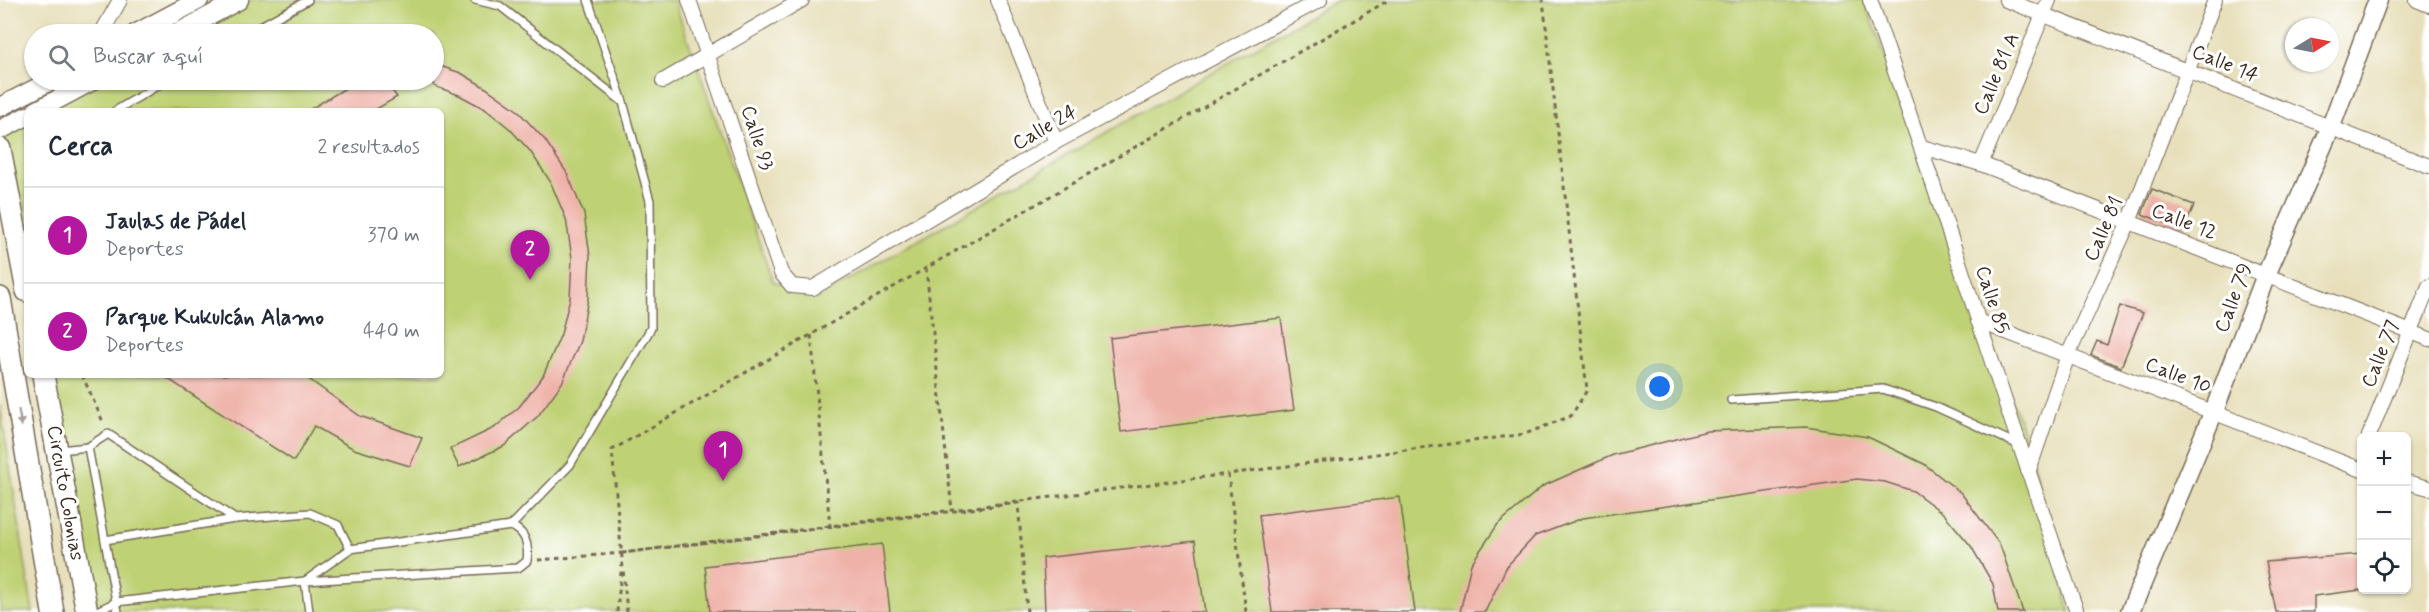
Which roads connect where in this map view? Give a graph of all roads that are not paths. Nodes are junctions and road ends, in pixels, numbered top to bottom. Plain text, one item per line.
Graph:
1 (120, 0) edge
2 (199, 0) edge
3 (239, 0) edge
4 (475, 0) edge
5 (588, 0) edge
6 (689, 0) edge
7 (802, 0) edge
8 (998, 0) edge
9 (1320, 0) edge
10 (1870, 0) edge
11 (2006, 0) edge
12 (2049, 0) edge
13 (2215, 0) edge
14 (2378, 0) edge
15 (2417, 0) edge
16 (304, 1) edge
17 (2429, 5) edge
18 (1296, 6) edge
19 (2043, 15) junction
20 (107, 24) edge
21 (154, 24) edge
22 (195, 24) edge
23 (264, 24) edge
24 (708, 54) junction
25 (2188, 69) junction
26 (663, 81) dead end
27 (33, 90) edge
28 (75, 90) edge
29 (151, 90) edge
30 (623, 102) junction
31 (0, 107) edge
32 (42, 108) edge
33 (121, 108) edge
34 (24, 118) edge
35 (2330, 129) junction
36 (0, 130) edge
37 (1056, 142) junction
38 (1922, 147) junction
39 (0, 149) edge
40 (1981, 164) junction
41 (2429, 166) edge
42 (2129, 222) junction
43 (24, 275) edge
44 (2266, 275) junction
45 (792, 286) joint
46 (2429, 286) edge
47 (0, 298) edge
48 (1978, 321) junction
49 (2411, 332) junction
50 (2429, 339) edge
51 (2068, 355) junction
52 (44, 378) edge
53 (1731, 400) dead end
54 (2214, 411) junction
55 (2371, 432) edge
56 (2019, 445) junction
57 (88, 447) junction
58 (57, 451) junction
59 (2357, 468) edge
60 (2028, 473) junction
61 (2411, 483) edge
62 (2429, 488) edge
63 (235, 519) junction
64 (511, 526) junction
65 (105, 540) junction
66 (350, 549) junction
67 (305, 581) junction
68 (116, 602) junction
69 (53, 612) edge
70 (87, 612) edge
71 (95, 612) edge
72 (118, 612) edge
73 (309, 612) edge
74 (2077, 612) edge
75 (2130, 612) edge

1 - 20 street
2 - 21 main road
3 - 22 main road
4 - 30 lane
5 - 30 lane
6 - 24 street, Calle 93
7 - 24 street
8 - 37 street
9 - 18 street, Calle 24
10 - 38 street, Calle 85
11 - 19 street, Calle 14
12 - 19 street, Calle 81 A
13 - 25 street, Calle 81
14 - 35 main road, Calle 79
15 - 17 street
16 - 23 lane
18 - 37 street, Calle 24
19 - 25 street, Calle 14
19 - 40 street, Calle 81 A
24 - 26 street
24 - 45 street, Calle 93
25 - 35 street, Calle 14
25 - 42 street, Calle 81
27 - 31 main road
28 - 32 main road
29 - 33 lane
30 - 64 lane
34 - 36 main road
35 - 41 street, Calle 14
35 - 44 main road, Calle 79
37 - 45 street, Calle 24
38 - 40 street, Calle 12
38 - 48 street, Calle 85
39 - 43 main road
40 - 42 street, Calle 12
42 - 44 street, Calle 12
42 - 51 street, Calle 81
44 - 49 street, Calle 12
44 - 54 main road, Calle 79
46 - 49 street, Calle 77
47 -> 69 main road, Circuito Colonias
48 - 51 street, Calle 10
48 - 56 street, Calle 85
49 - 50 street, Calle 12
49 - 55 street, Calle 77
51 - 54 street, Calle 10
51 - 60 street, Calle 81
52 - 58 main road, Circuito Colonias
53 - 56 lane
54 - 59 street, Calle 10
54 - 75 main road, Calle 79
56 - 60 street, Calle 85
57 - 58 lane
57 - 63 lane
57 - 65 lane
58 - 70 main road, Circuito Colonias
60 - 74 street, Calle 85
61 - 62 street
63 - 65 lane
63 - 66 lane
64 - 66 lane
64 - 67 lane
65 - 68 lane
66 - 67 lane
67 - 68 lane
67 - 73 lane
68 - 71 lane
68 - 72 lane

